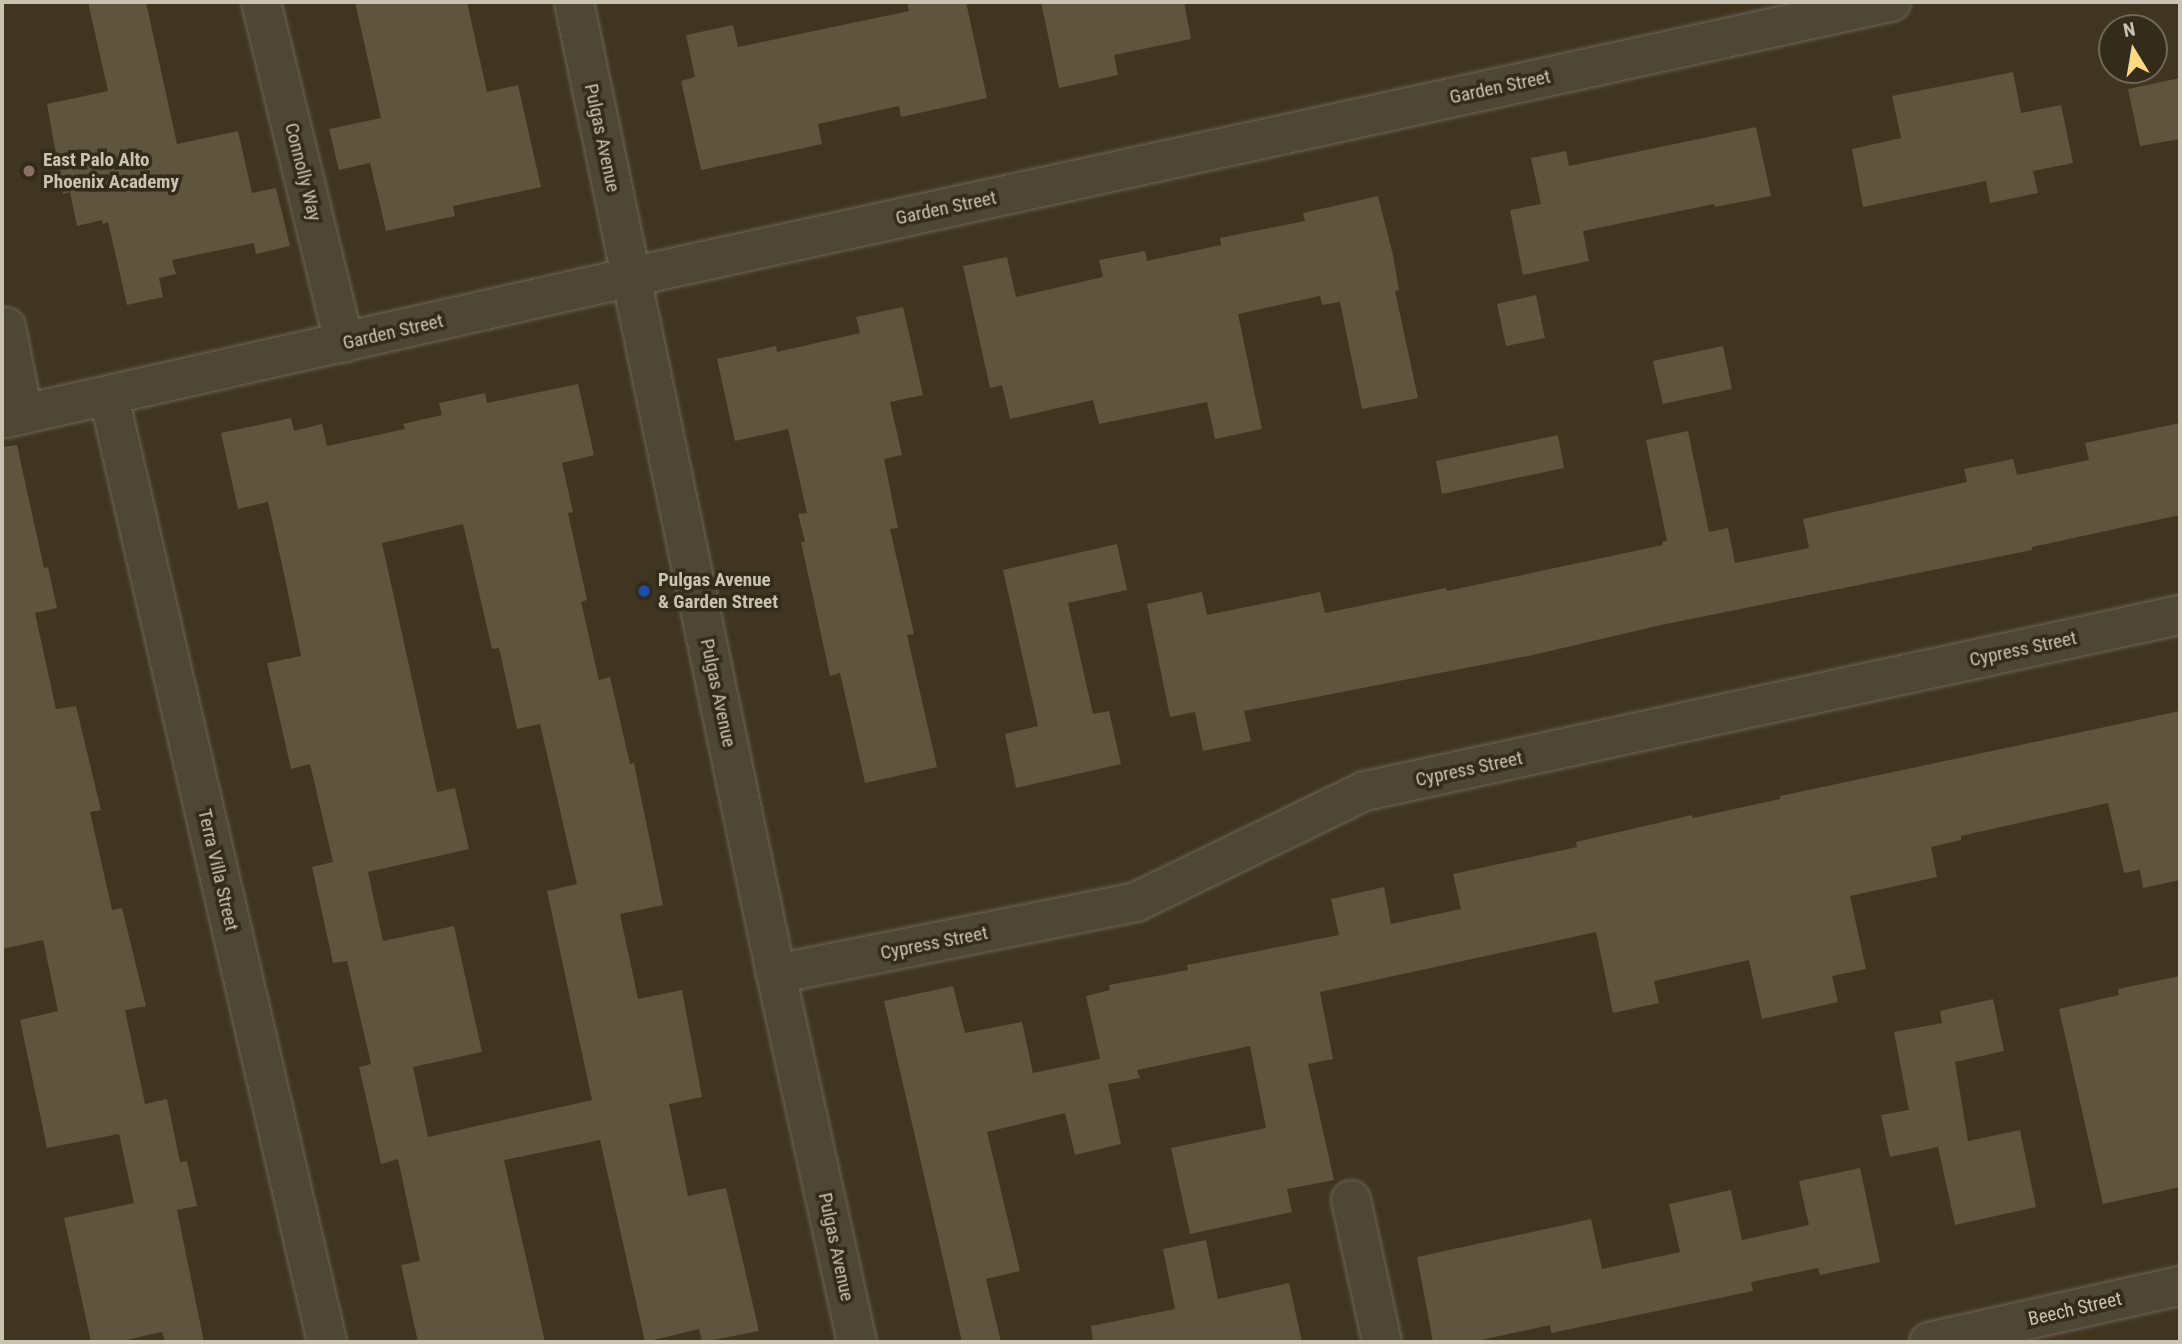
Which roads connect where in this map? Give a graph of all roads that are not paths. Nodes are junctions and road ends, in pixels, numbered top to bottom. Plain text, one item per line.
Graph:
1 (261, 2) edge
2 (574, 2) edge
3 (1891, 2) edge
4 (631, 277) junction
5 (6, 327) dead end
6 (344, 343) junction
7 (109, 397) junction
8 (13, 416) edge
9 (2180, 615) edge
10 (776, 974) junction
11 (1351, 1200) dead end
12 (2180, 1286) edge
13 (2028, 1331) edge
14 (327, 1342) edge
15 (857, 1342) edge
16 (1382, 1342) edge
17 (1929, 1342) edge

1 - 6 street, Connolly Way
2 - 4 street, Pulgas Avenue
3 - 4 street, Garden Street
4 - 6 street, Garden Street
4 - 10 street, Pulgas Avenue
5 - 8 street
6 - 7 street, Garden Street
7 - 8 street, Garden Street
7 - 14 street, Terra Villa Street
9 - 10 street, Cypress Street
10 - 15 street, Pulgas Avenue
11 - 16 street
12 - 13 street, Beech Street
13 - 17 street, Beech Street

